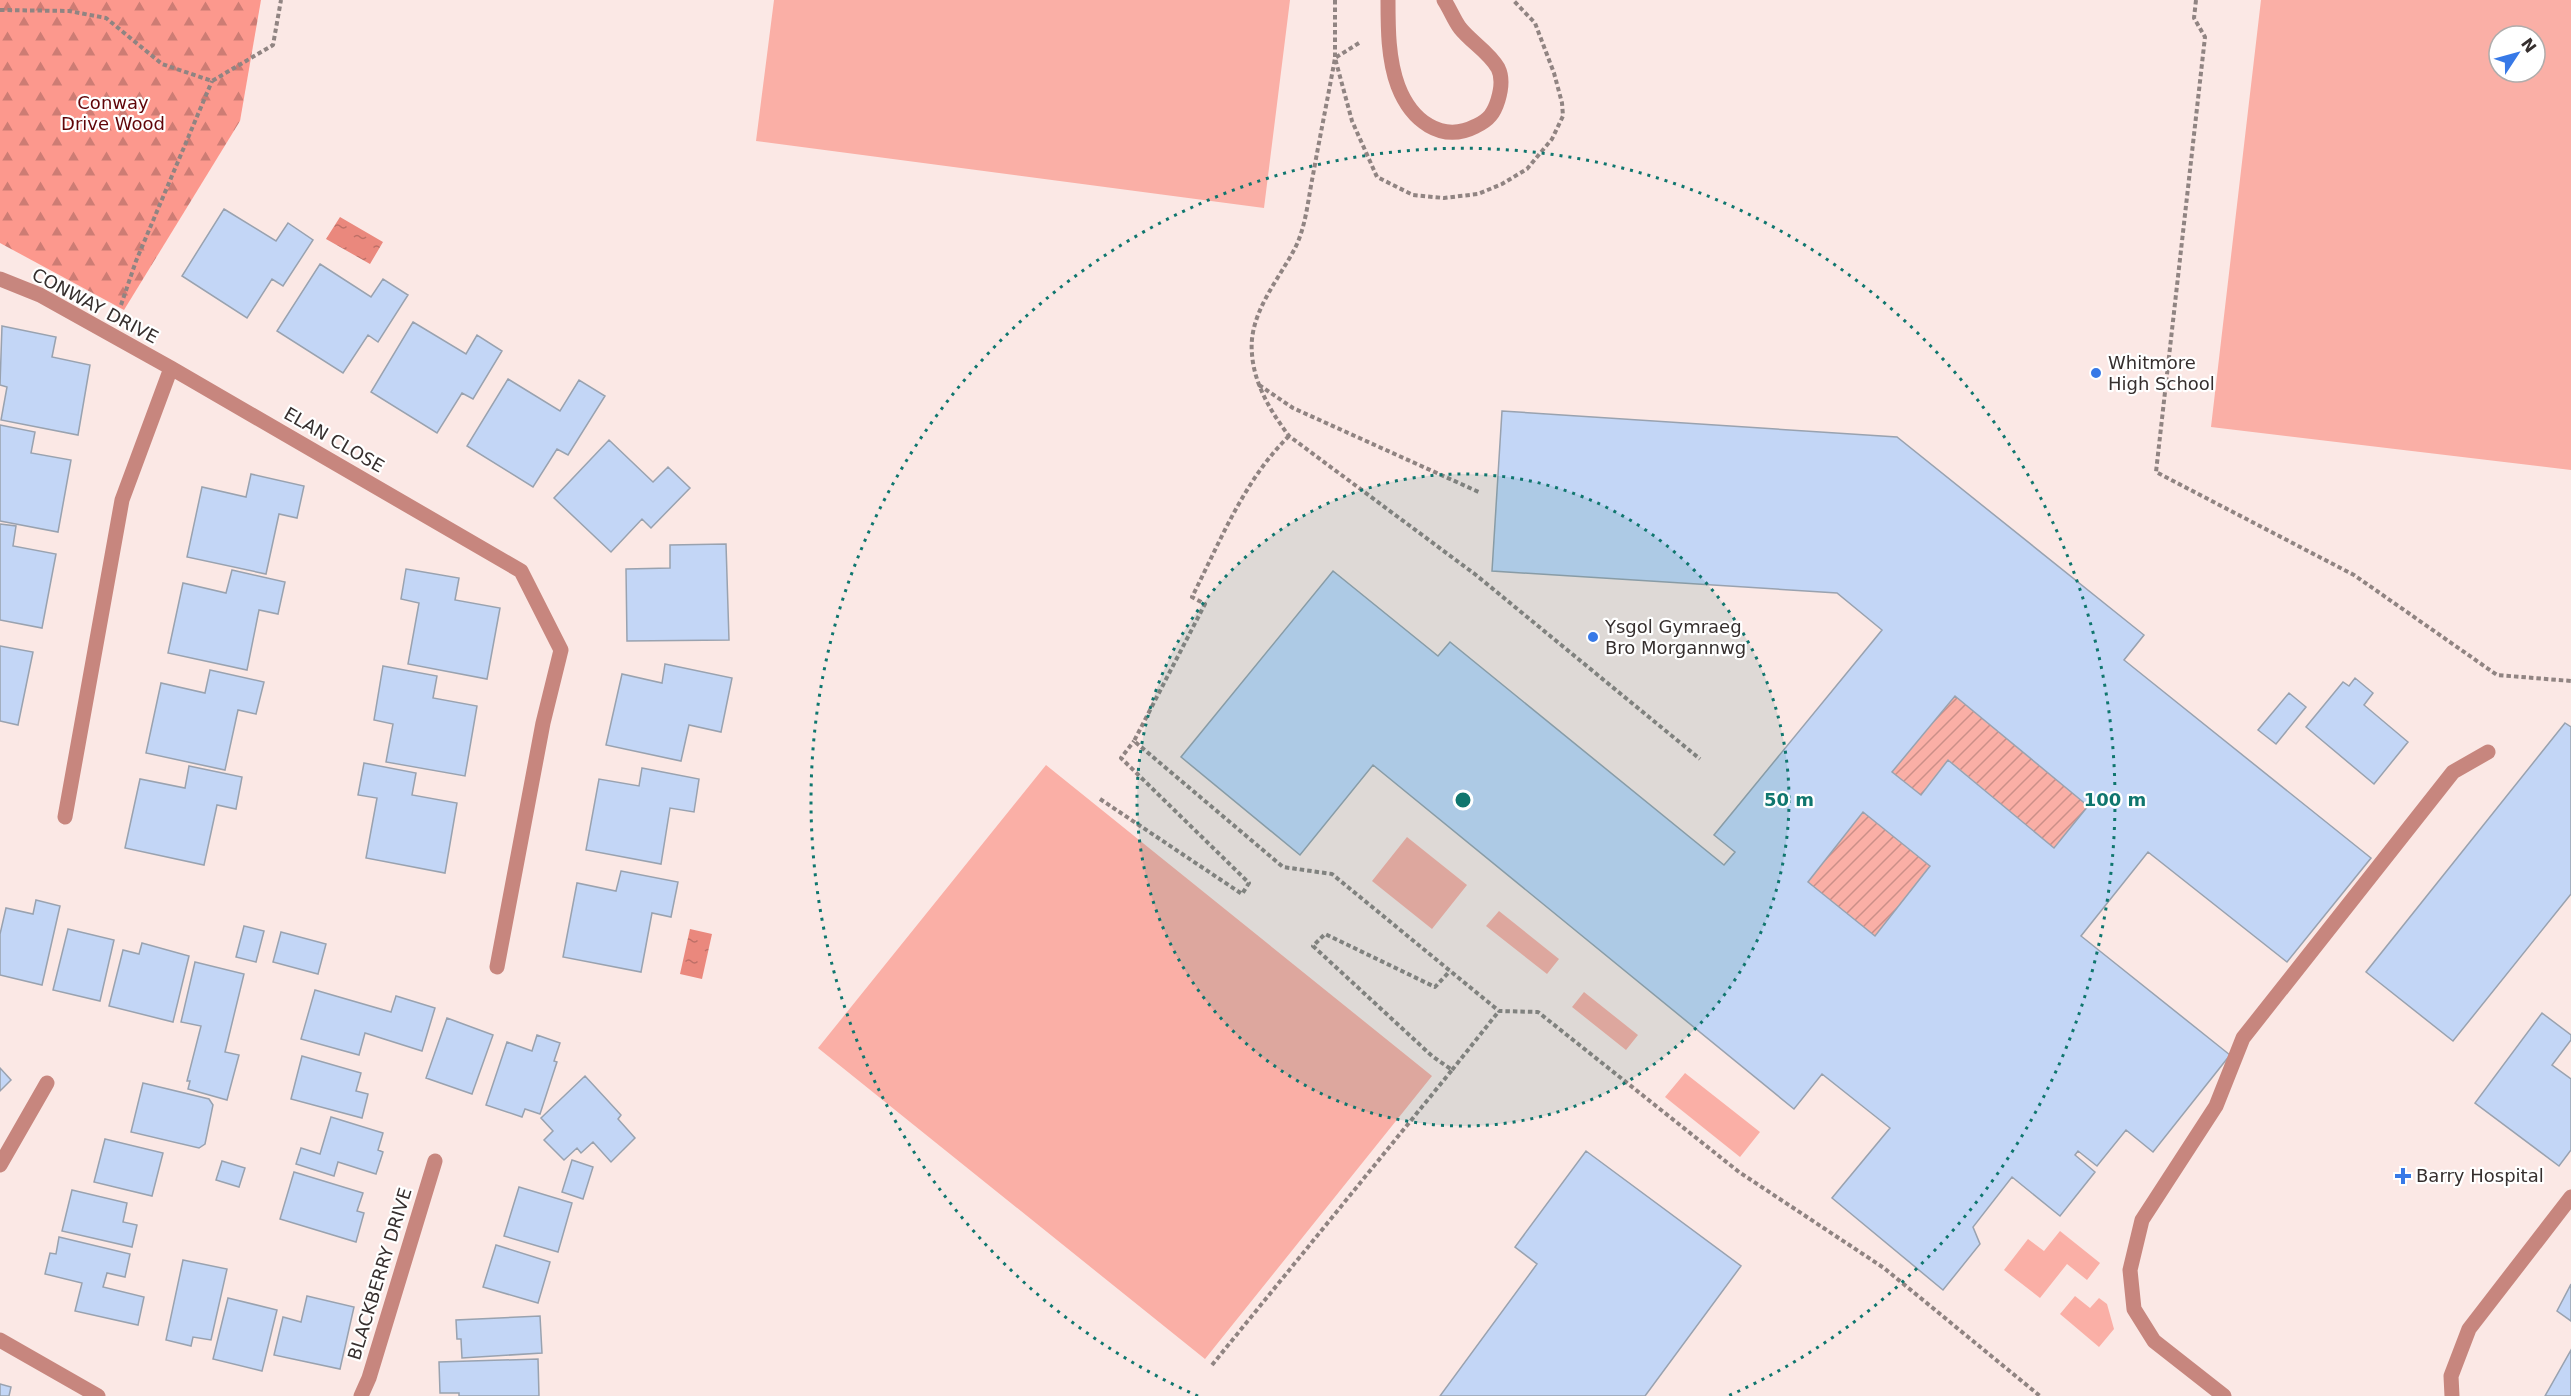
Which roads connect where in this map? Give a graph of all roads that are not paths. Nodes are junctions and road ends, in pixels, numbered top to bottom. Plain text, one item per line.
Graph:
1 (1389, 0) edge
2 (1444, 0) edge
3 (0, 279) edge
4 (171, 368) junction
5 (2488, 752) dead end
6 (65, 817) dead end
7 (497, 967) dead end
8 (46, 1083) dead end
9 (435, 1161) dead end
10 (0, 1165) edge
11 (2571, 1197) edge
12 (0, 1340) edge
13 (98, 1396) edge
14 (361, 1396) edge
15 (2224, 1396) edge
16 (2452, 1396) edge

1 - 2 street
3 - 4 street, CONWAY DRIVE
4 - 6 street
4 - 7 street, ELAN CLOSE
5 - 15 street
8 - 10 street
9 - 14 street, BLACKBERRY DRIVE
11 - 16 street
12 - 13 street

